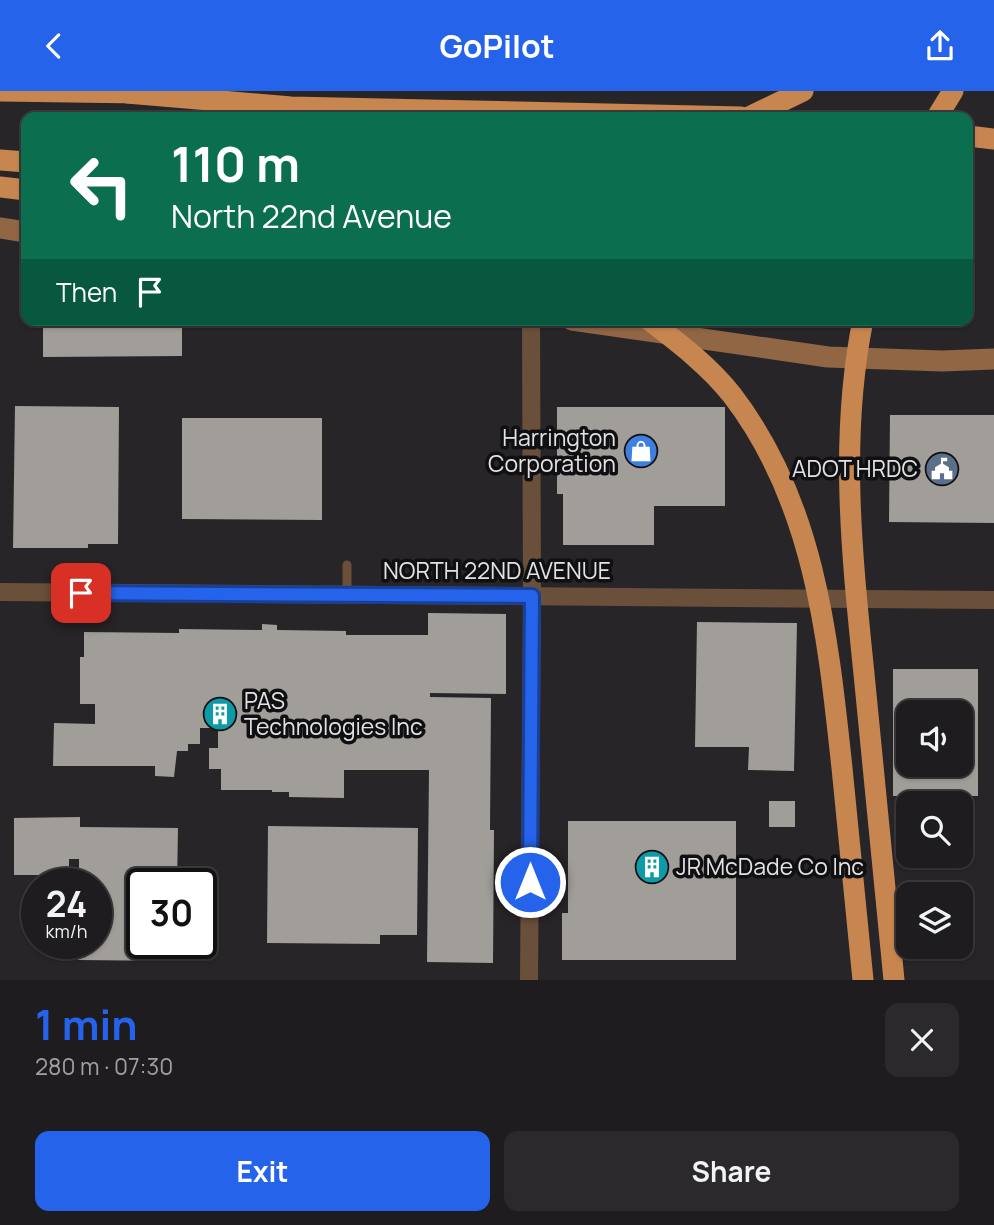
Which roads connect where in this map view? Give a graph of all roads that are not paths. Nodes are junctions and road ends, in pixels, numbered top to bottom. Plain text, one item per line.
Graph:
1 (0, 91) edge
2 (206, 91) edge
3 (803, 91) edge
4 (953, 91) edge
5 (127, 93) junction
6 (585, 112) edge
7 (759, 112) edge
8 (940, 112) edge
9 (973, 137) edge
10 (994, 139) edge
11 (0, 160) edge
12 (21, 162) edge
13 (0, 187) edge
14 (21, 189) edge
15 (0, 227) edge
16 (21, 231) edge
17 (531, 326) edge
18 (614, 326) edge
19 (656, 326) edge
20 (862, 326) edge
21 (994, 359) edge
22 (346, 565) dead end
23 (0, 593) edge
24 (347, 594) junction
25 (532, 596) junction
26 (994, 600) edge
27 (529, 980) edge
28 (863, 980) edge
29 (894, 980) edge

1 - 5 highway
2 - 5 highway
3 - 7 highway
4 - 8 highway
5 - 6 highway
9 - 10 highway
11 - 12 highway
13 - 14 highway
15 - 16 main road
17 - 25 street
18 - 21 main road
19 - 28 highway
20 - 29 highway
22 - 24 lane
23 - 24 street, NORTH 22ND AVENUE
24 - 25 street, NORTH 22ND AVENUE
25 - 26 street, NORTH 22ND AVENUE
25 - 27 street

